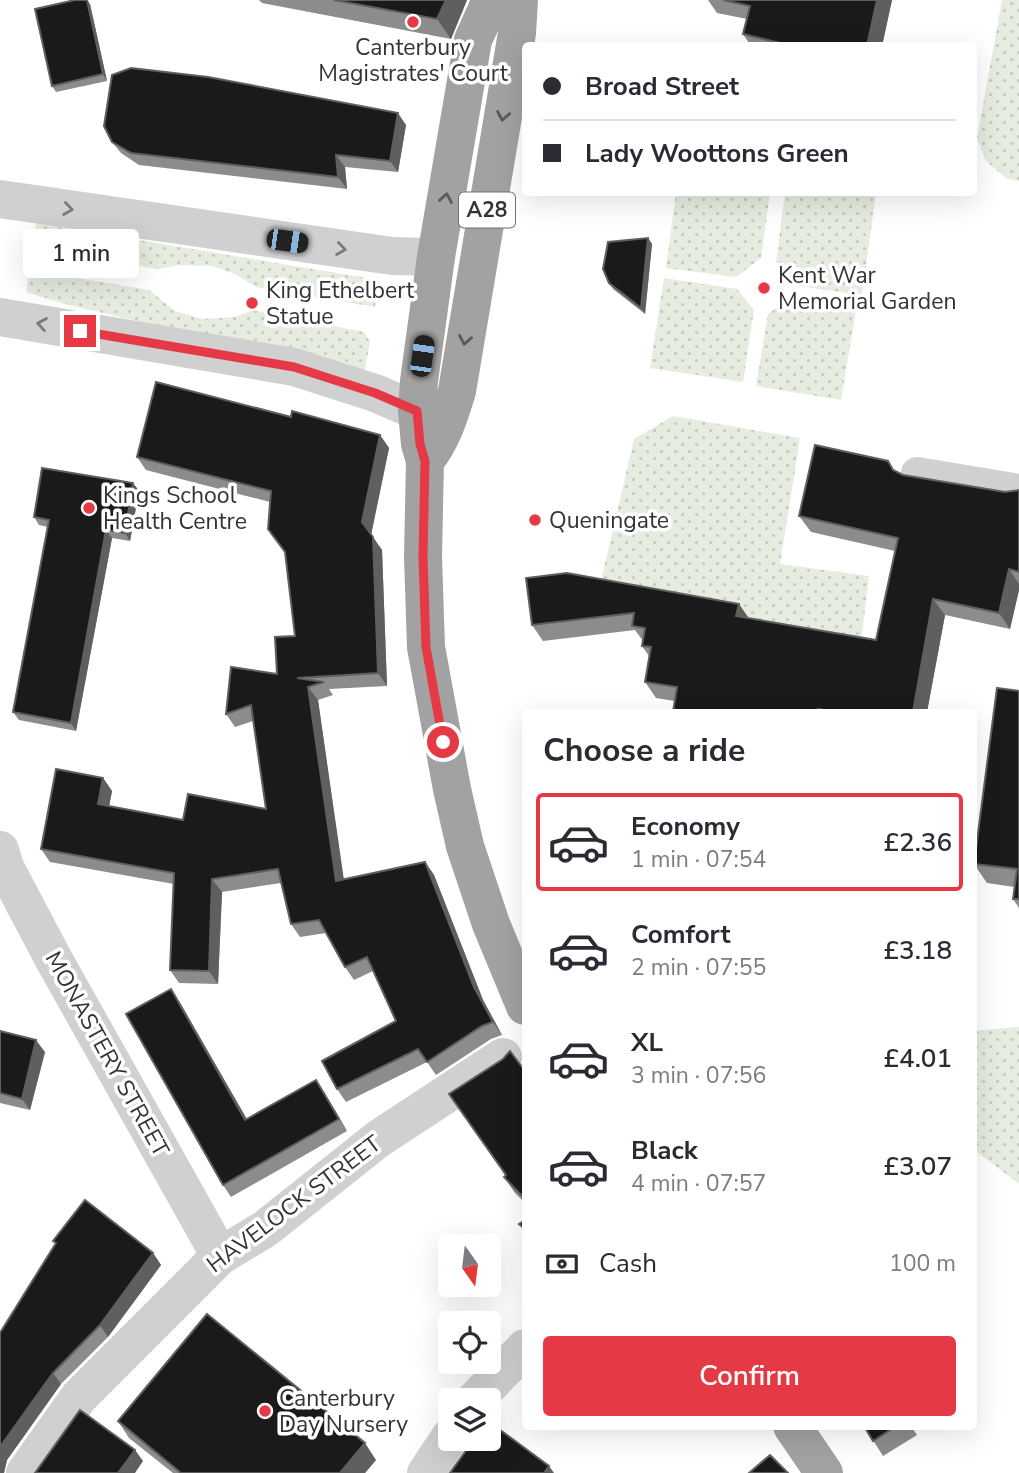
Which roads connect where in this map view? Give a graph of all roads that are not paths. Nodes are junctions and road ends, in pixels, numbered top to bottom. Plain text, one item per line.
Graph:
1 (491, 0) edge
2 (519, 0) edge
3 (0, 199) edge
4 (436, 257) junction
5 (0, 317) edge
6 (433, 415) junction
7 (917, 473) dead end
8 (1019, 490) edge
9 (0, 850) edge
10 (522, 999) edge
11 (503, 1057) edge
12 (220, 1256) junction
13 (522, 1351) edge
14 (487, 1388) edge
15 (795, 1430) edge
16 (441, 1451) edge
17 (25, 1473) edge
18 (426, 1473) edge
19 (824, 1473) edge

4 -> 1 highway, A28
2 -> 6 highway, A28
3 -> 4 street
4 - 6 highway, A28
6 -> 5 street
6 - 10 highway, A28
7 - 8 street
9 - 12 street, MONASTERY STREET
11 - 12 street, HAVELOCK STREET
12 - 17 street, HAVELOCK STREET
13 - 14 street
15 - 19 highway
16 - 18 street

